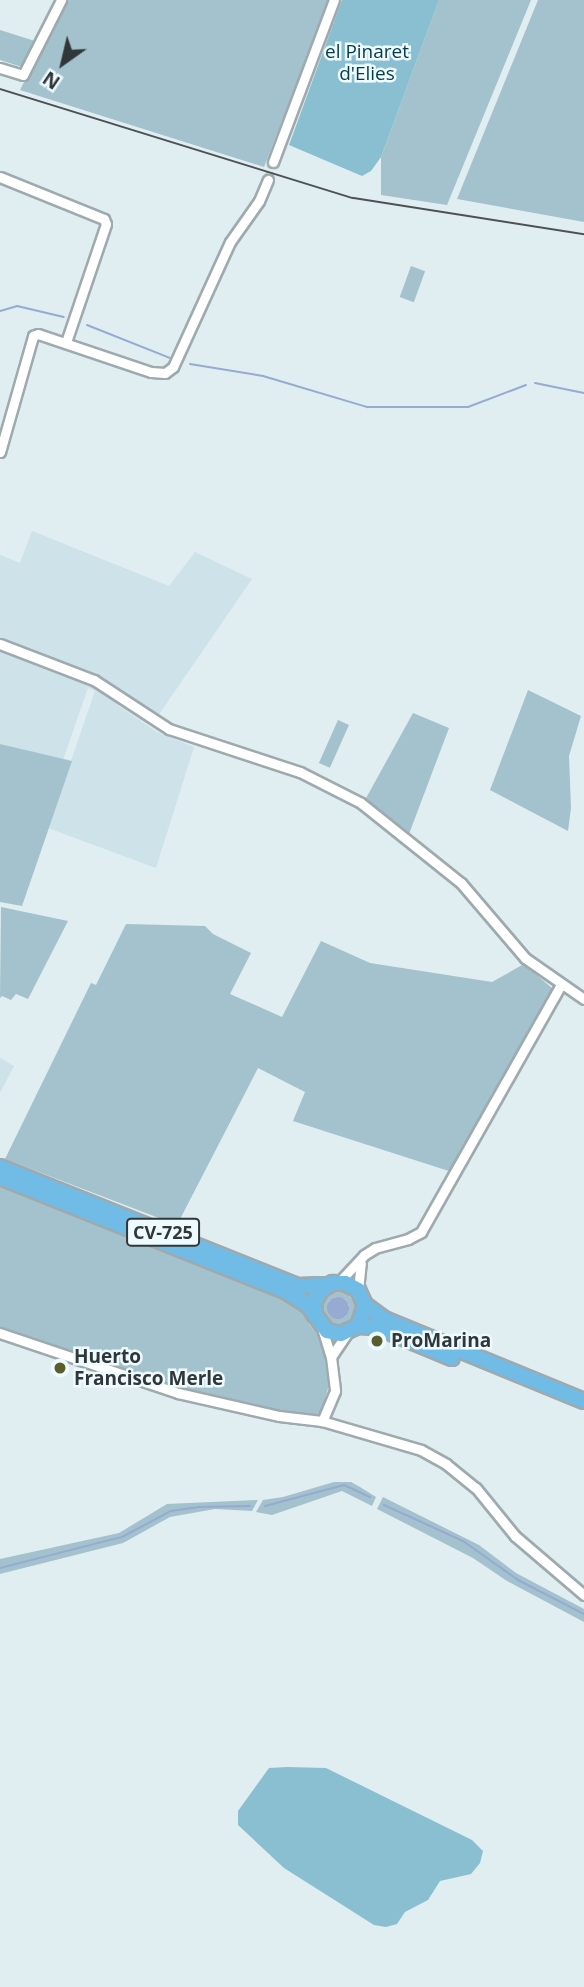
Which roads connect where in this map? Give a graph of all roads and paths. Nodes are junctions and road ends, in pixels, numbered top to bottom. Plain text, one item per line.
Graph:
1 (61, 0) edge
2 (334, 0) edge
3 (0, 68) edge
4 (273, 162) tunnel mouth
5 (0, 177) edge
6 (268, 180) tunnel mouth
7 (66, 342) junction
8 (0, 452) edge
9 (0, 644) edge
10 (560, 986) junction
11 (584, 999) edge
12 (0, 1167) edge
13 (0, 1177) edge
14 (364, 1255) junction
15 (333, 1284) junction
16 (358, 1290) junction
17 (365, 1305) junction
18 (318, 1320) junction
19 (353, 1329) junction
20 (0, 1333) edge
21 (331, 1357) junction
22 (584, 1401) edge
23 (584, 1412) edge
24 (322, 1421) junction
25 (584, 1594) edge

1 - 3 street
2 - 4 street
5 - 7 street
6 - 7 street
7 - 8 street
9 - 10 street
10 - 11 street
10 - 14 street
12 - 15 main road, CV-725
13 - 18 main road, CV-725
14 - 15 street
14 - 16 street
15 - 16 main road, CV-725
15 - 18 main road
16 - 17 main road
17 - 19 main road
17 - 22 main road
18 - 19 main road, CV-725
18 - 21 street
19 - 21 street
19 - 23 main road, CV-725
20 - 24 street
21 - 24 street
24 - 25 street

